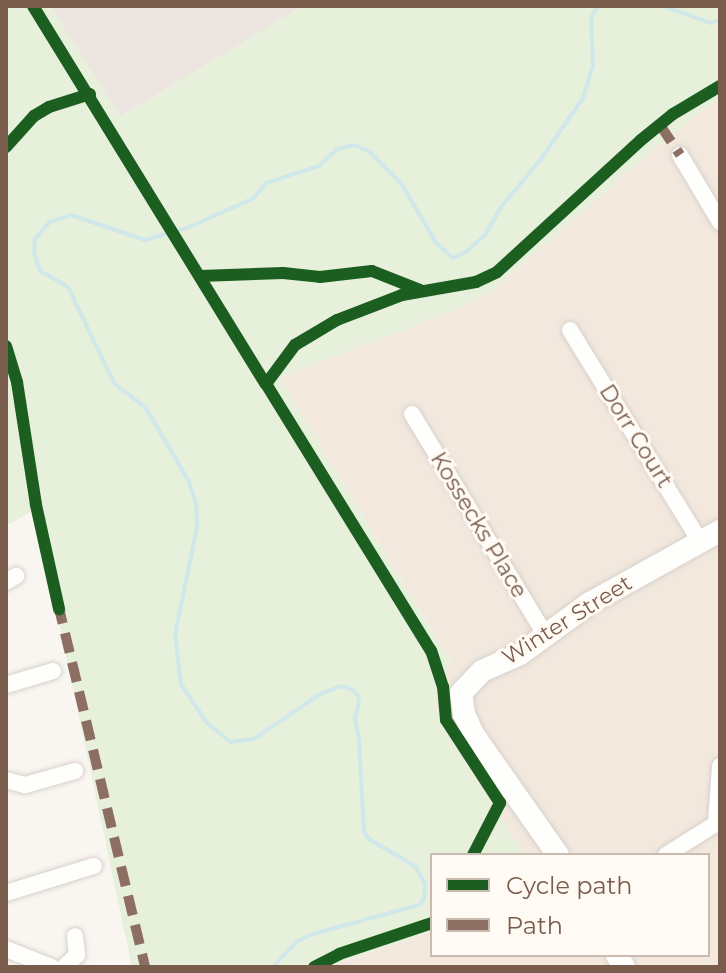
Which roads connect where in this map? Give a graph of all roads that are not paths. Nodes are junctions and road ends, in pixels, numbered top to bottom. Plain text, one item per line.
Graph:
1 (680, 155) dead end
2 (720, 222) edge
3 (570, 330) dead end
4 (412, 414) dead end
5 (711, 537) edge
6 (546, 636) junction
7 (53, 671) dead end
8 (6, 685) edge
9 (720, 766) edge
10 (75, 771) dead end
11 (6, 780) edge
12 (718, 823) edge
13 (557, 853) edge
14 (669, 853) edge
15 (94, 866) dead end
16 (6, 893) edge
17 (75, 936) dead end
18 (6, 949) edge
19 (52, 967) edge
20 (64, 967) edge

1 - 2 street
3 - 5 street, Dorr Court
4 - 6 street, Kossecks Place
5 - 6 street, Winter Street
6 - 13 street, Winter Street
7 - 8 street
9 - 12 street
10 - 11 street
12 - 14 street
15 - 16 street
17 - 20 street
18 - 19 street

